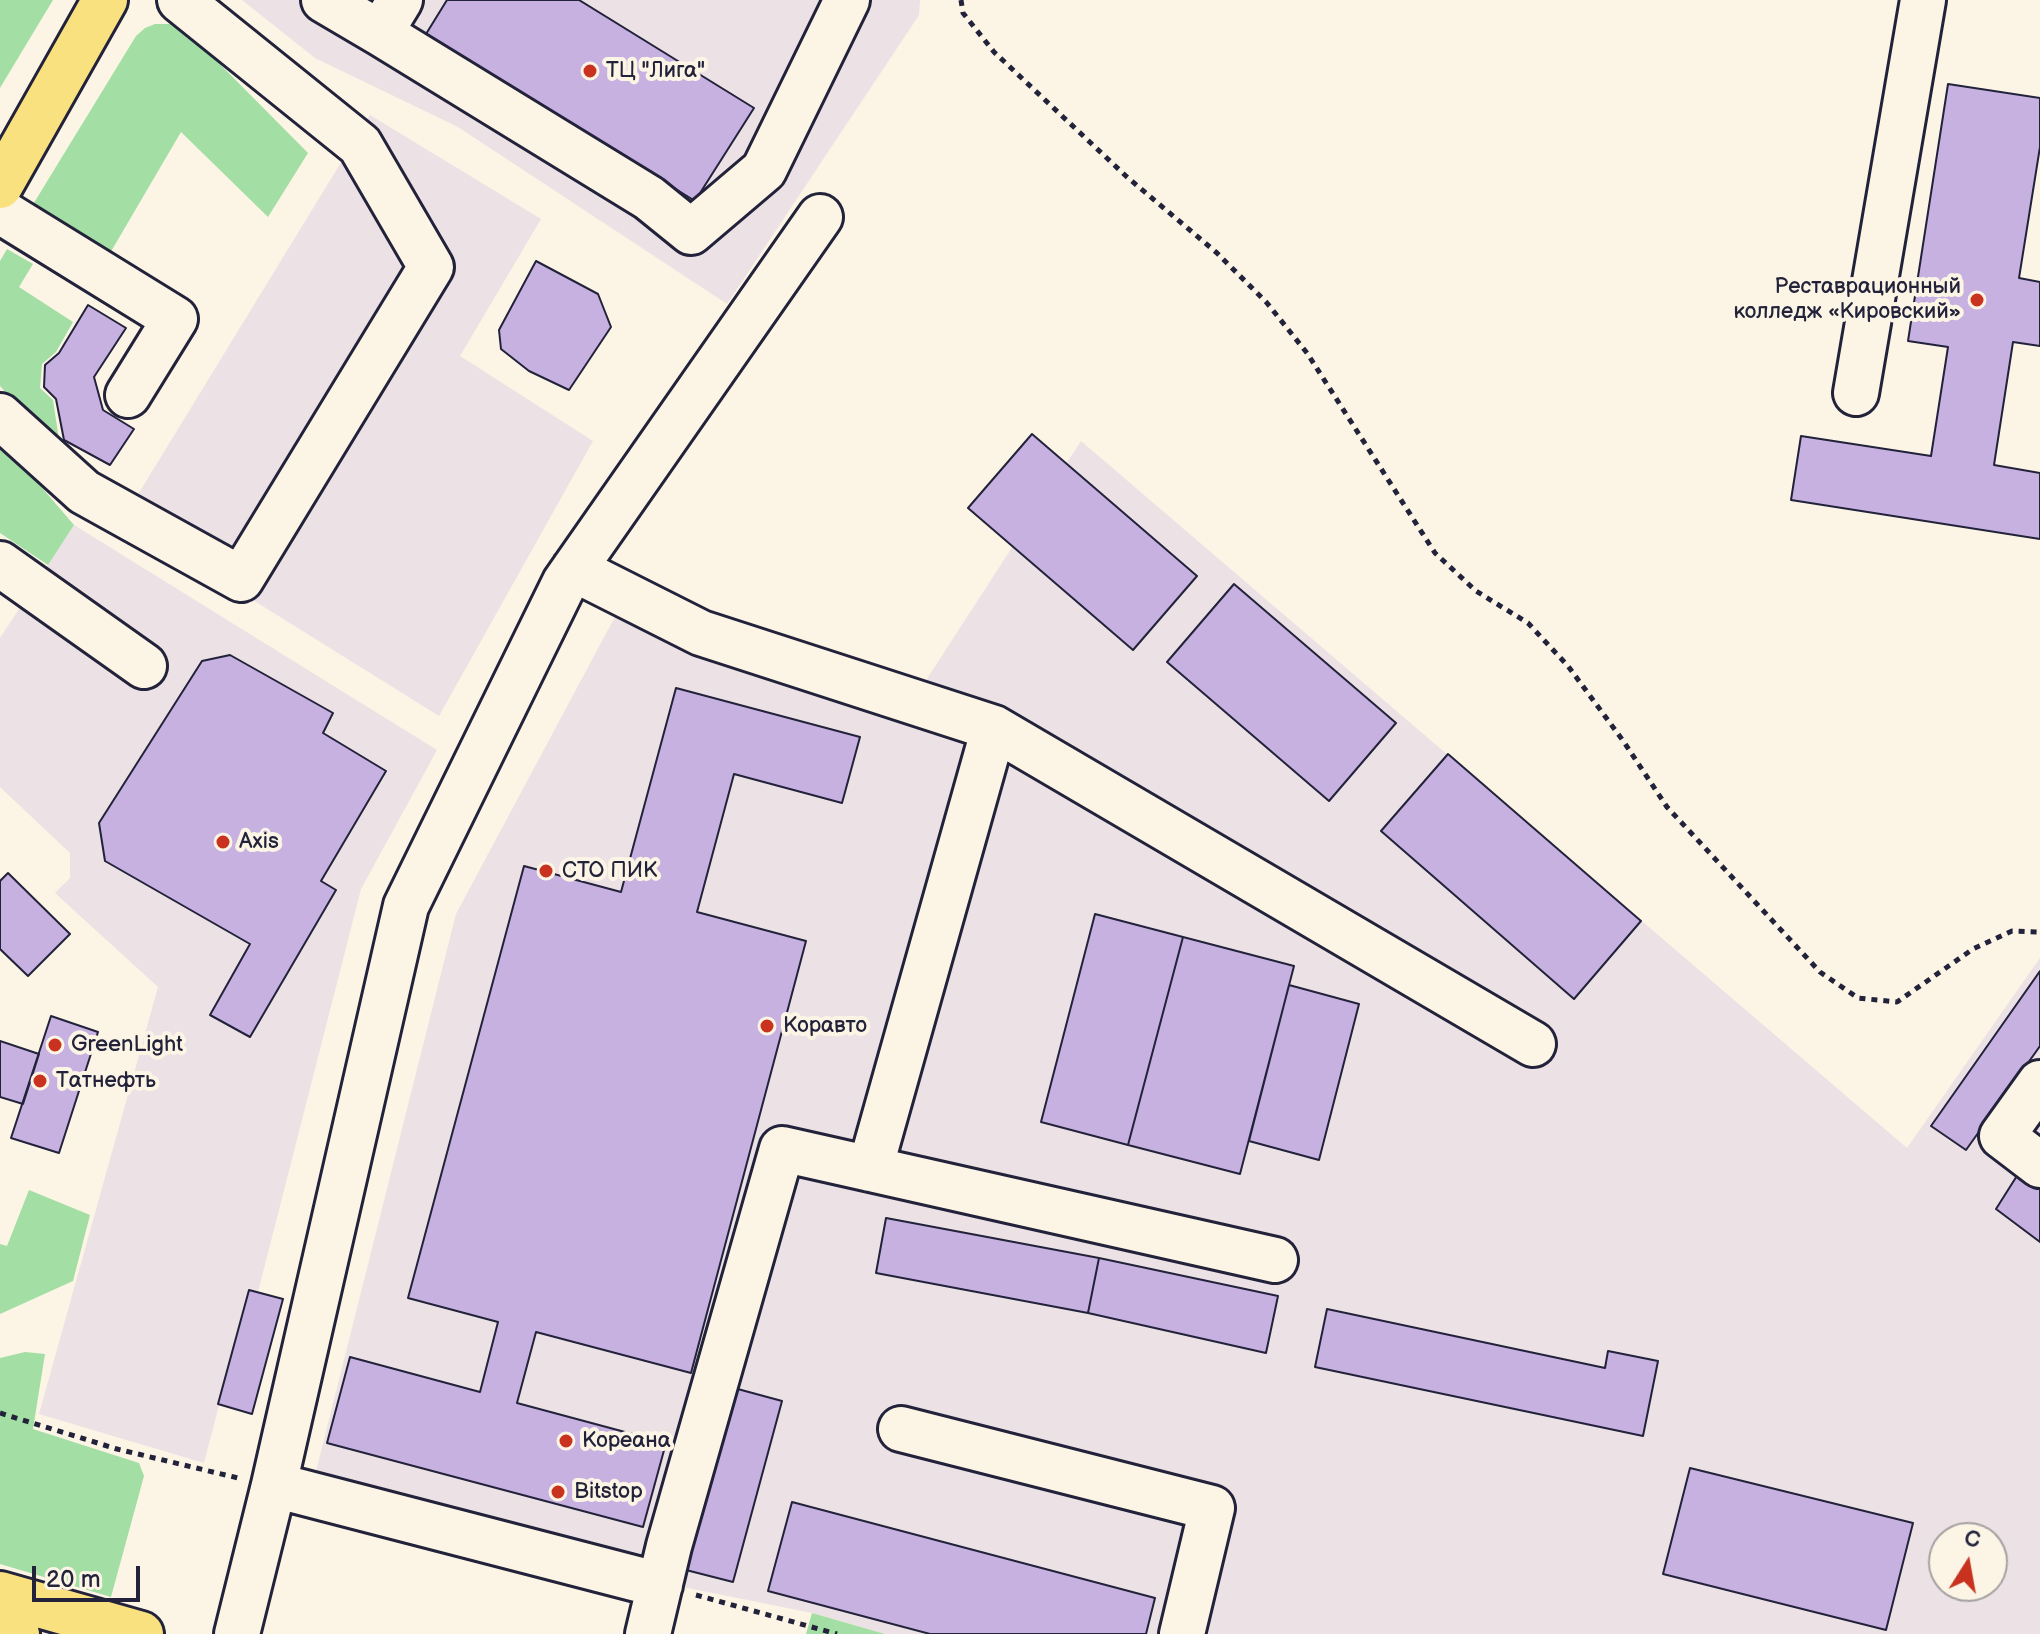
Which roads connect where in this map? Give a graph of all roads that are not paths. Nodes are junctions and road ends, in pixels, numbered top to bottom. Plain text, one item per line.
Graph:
1 (105, 0) edge
2 (180, 0) edge
3 (324, 0) edge
4 (847, 0) edge
5 (1923, 0) edge
6 (390, 16) edge
7 (0, 186) edge
8 (0, 211) edge
9 (820, 217) dead end
10 (1856, 393) dead end
11 (128, 395) dead end
12 (0, 416) edge
13 (0, 564) edge
14 (574, 569) junction
15 (144, 666) dead end
16 (994, 728) junction
17 (1533, 1044) dead end
18 (2040, 1083) edge
19 (2040, 1165) edge
20 (870, 1169) junction
21 (1275, 1260) dead end
22 (901, 1429) dead end
23 (274, 1485) junction
24 (660, 1585) junction
25 (0, 1594) edge
26 (0, 1629) edge
27 (17, 1634) edge
28 (141, 1634) edge
29 (237, 1634) edge
30 (648, 1634) edge
31 (1182, 1634) edge

1 - 7 main road
2 - 12 lane
3 - 6 lane
4 - 6 lane
5 - 10 lane
8 - 11 lane
9 - 14 lane
13 - 15 lane
14 - 16 lane
14 - 23 lane
16 - 17 lane
16 - 20 lane
18 - 19 lane
20 - 21 lane
20 - 24 lane
22 - 31 lane
23 - 24 lane
23 - 29 lane
24 - 30 lane
25 - 28 main road
26 - 27 main road

